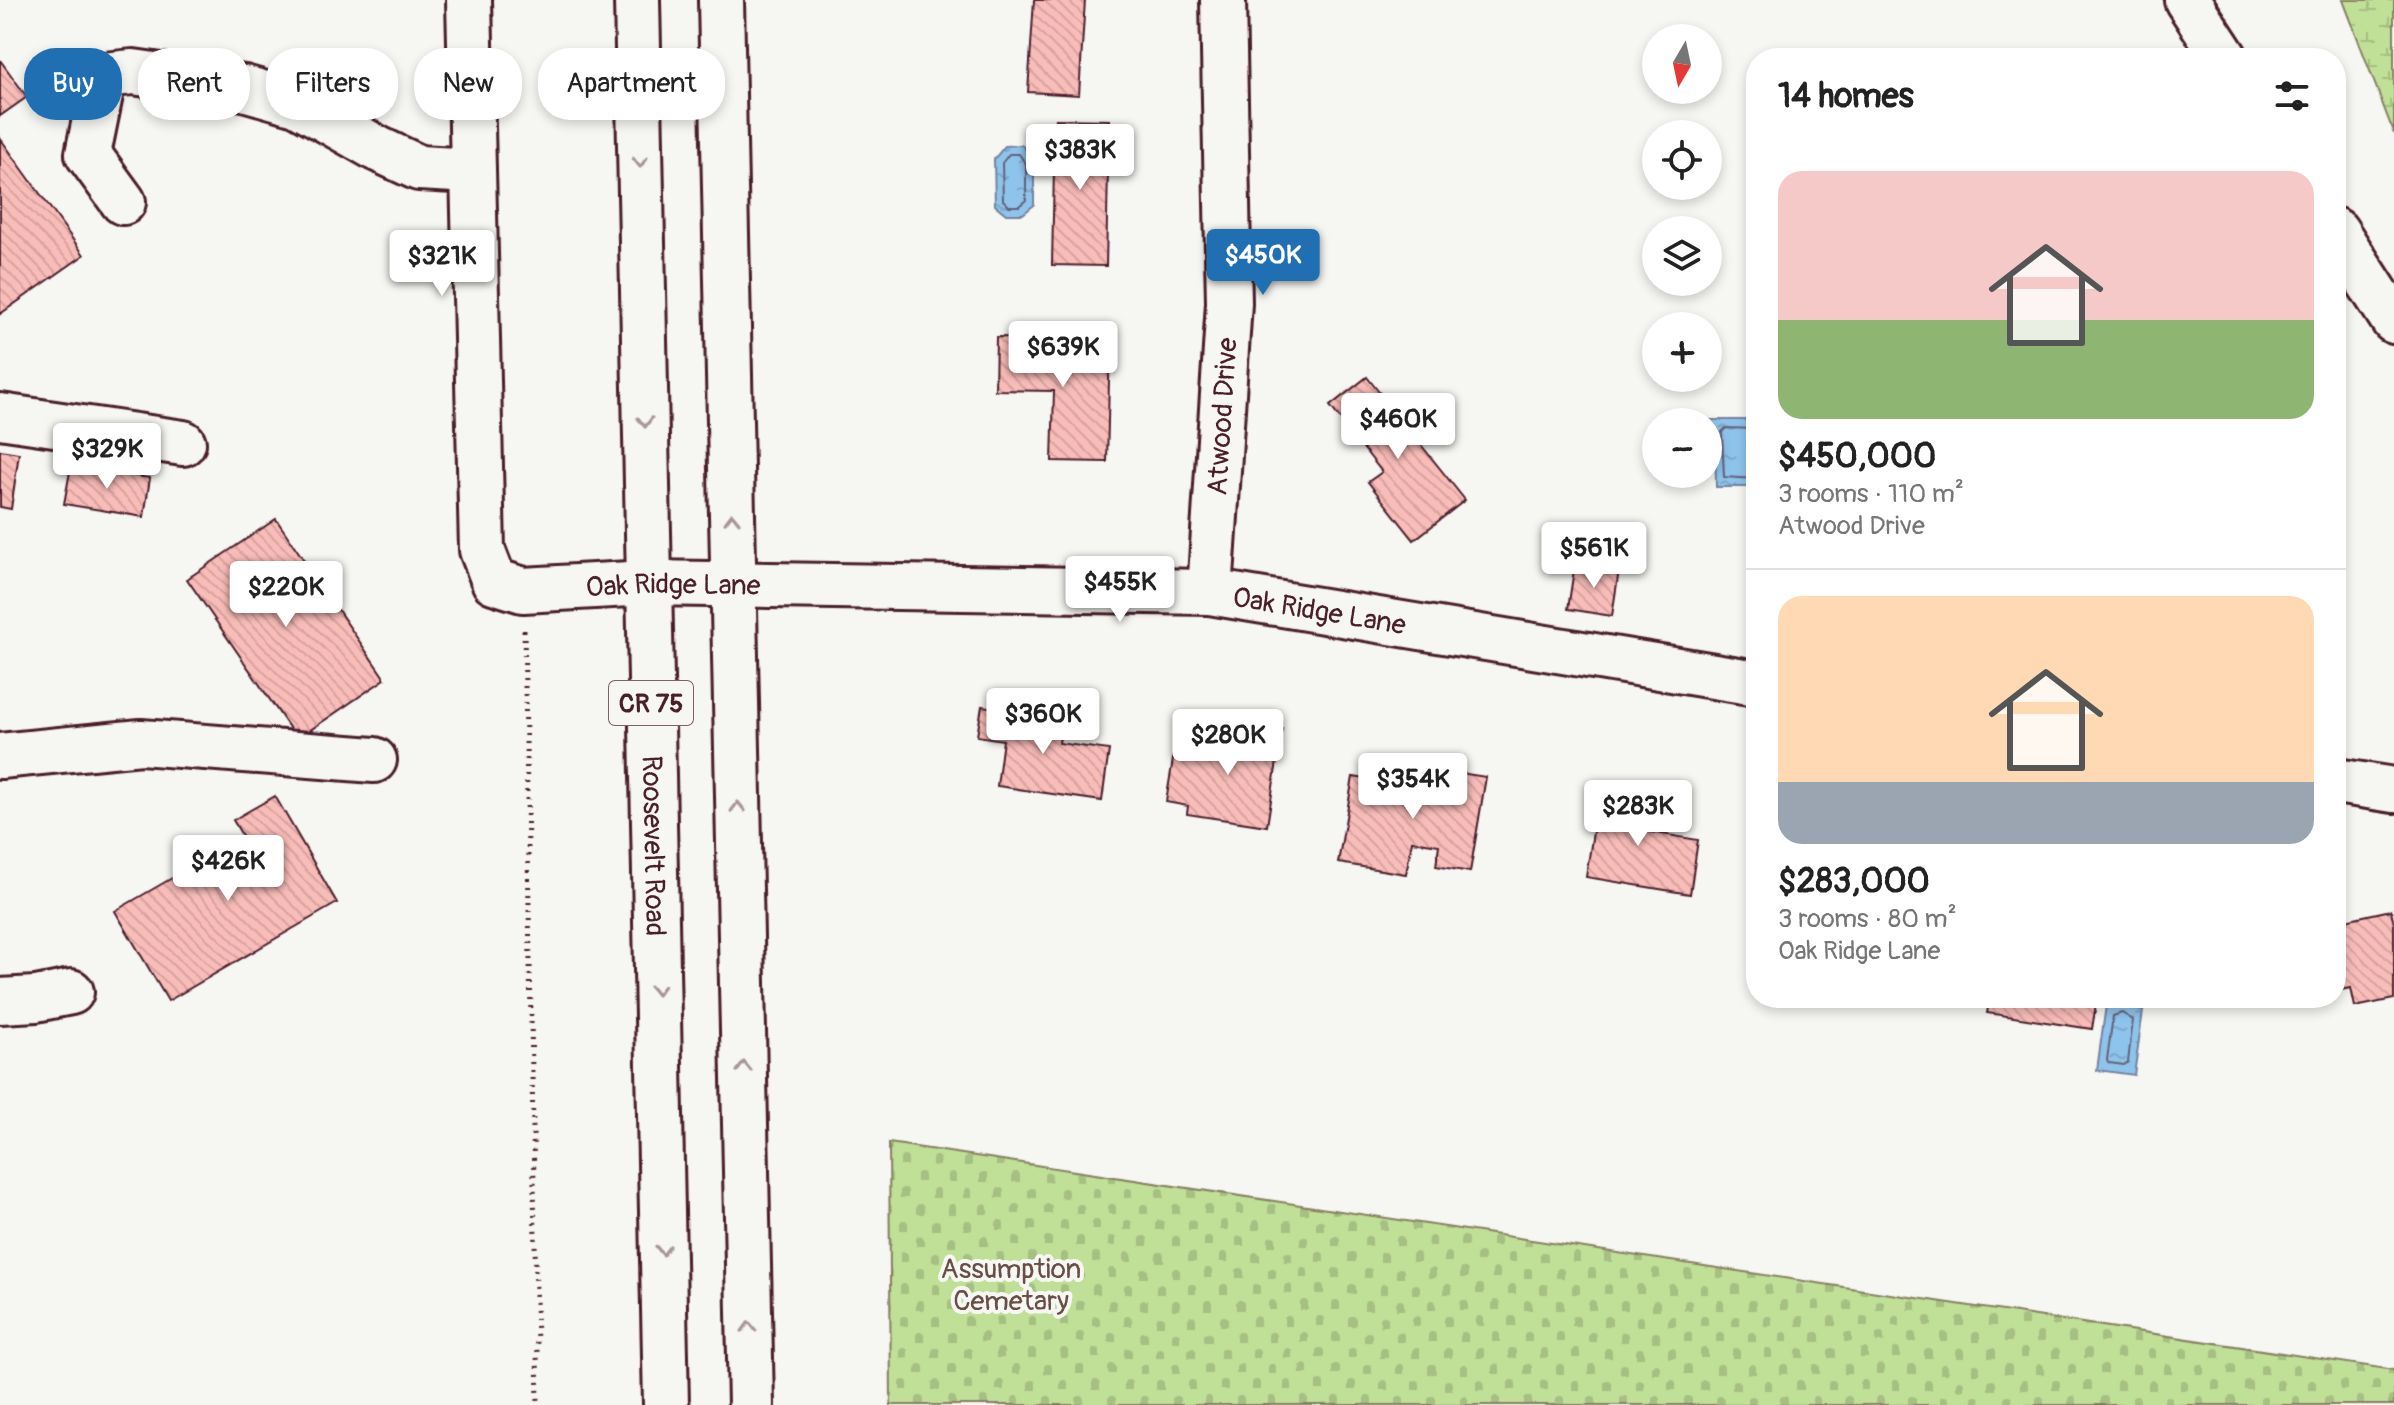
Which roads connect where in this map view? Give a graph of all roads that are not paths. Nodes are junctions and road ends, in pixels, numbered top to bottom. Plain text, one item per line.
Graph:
1 (469, 0) edge
2 (637, 0) edge
3 (721, 0) edge
4 (1223, 0) edge
5 (2187, 0) edge
6 (2218, 48) edge
7 (473, 171) junction
8 (123, 202) dead end
9 (2346, 247) edge
10 (2394, 321) edge
11 (0, 416) edge
12 (183, 443) dead end
13 (648, 583) junction
14 (734, 585) junction
15 (1210, 592) junction
16 (1746, 681) edge
17 (0, 756) edge
18 (374, 760) dead end
19 (2346, 783) edge
20 (2394, 790) edge
21 (71, 992) dead end
22 (0, 1001) edge
23 (666, 1405) edge
24 (751, 1405) edge

1 - 7 main road
2 -> 13 main road, Roosevelt Road / CR 75
14 -> 3 main road
4 - 15 main road, Atwood Drive
5 - 6 main road
7 - 8 main road
7 - 13 main road, Oak Ridge Lane
9 - 10 main road
11 - 12 main road
13 - 14 main road, Oak Ridge Lane
13 -> 23 main road, Roosevelt Road / CR 75
14 - 15 main road, Oak Ridge Lane
24 -> 14 main road
15 - 16 main road, Oak Ridge Lane
17 - 18 main road
19 - 20 main road
21 - 22 main road

